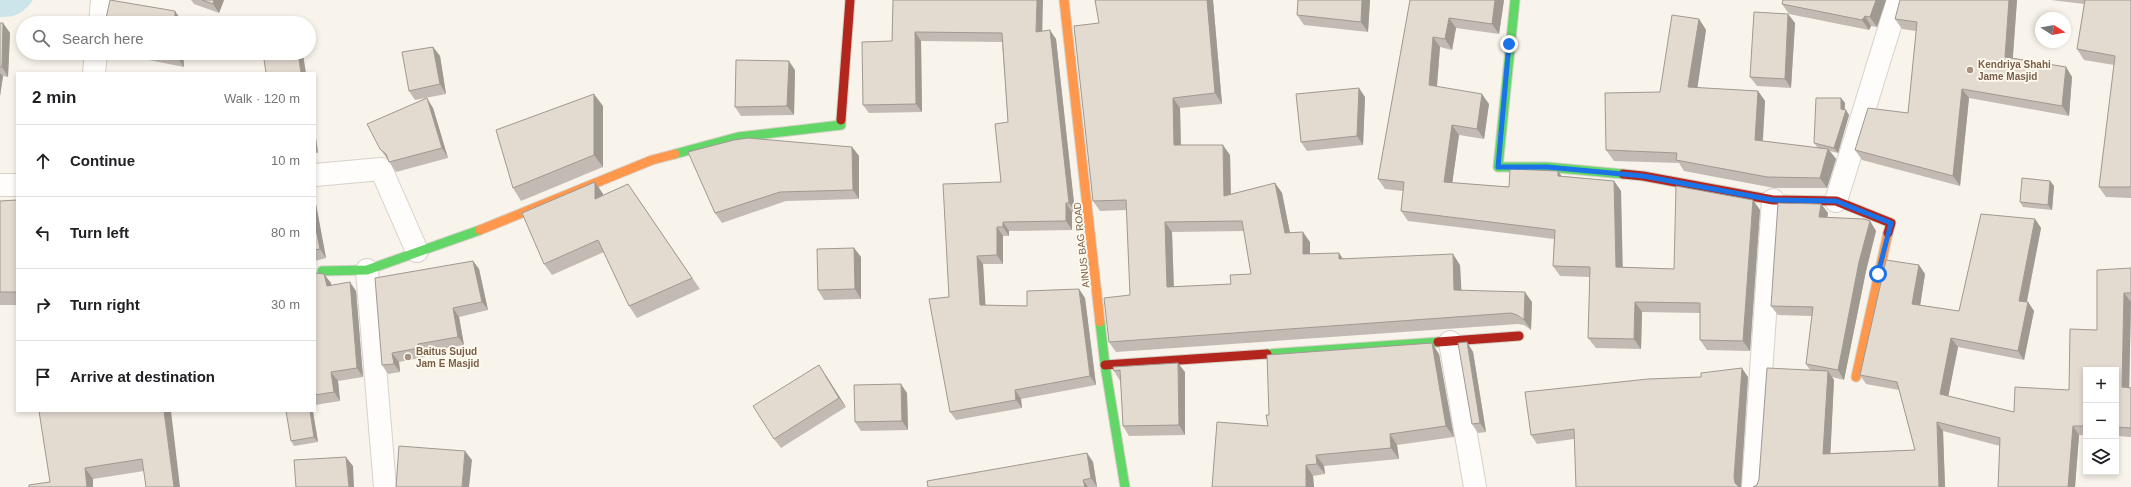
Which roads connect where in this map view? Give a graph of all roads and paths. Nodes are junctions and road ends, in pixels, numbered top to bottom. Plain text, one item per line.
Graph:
1 (102, 0) edge
2 (850, 0) edge
3 (1064, 0) edge
4 (1515, 0) edge
5 (1898, 0) edge
6 (101, 16) edge
7 (95, 60) edge
8 (94, 72) edge
9 (316, 175) edge
10 (0, 185) edge
11 (16, 185) edge
12 (1773, 200) junction
13 (1836, 201) junction
14 (417, 251) junction
15 (366, 270) junction
16 (322, 271) dead end
17 (1519, 336) dead end
18 (1450, 342) junction
19 (1105, 365) junction
20 (1856, 377) dead end
21 (385, 487) edge
22 (1125, 487) edge
23 (1475, 487) edge
24 (1753, 487) edge

1 - 6 street
2 - 14 street
3 - 19 street, AINUS BAG ROAD
4 - 12 street
5 - 13 street
7 - 8 street
9 - 14 street
10 - 11 street
12 - 13 street
12 - 24 street
13 - 20 street
14 - 15 street
15 - 16 street
15 - 21 street
17 - 18 street
18 - 19 street
18 - 23 street
19 - 22 street, AINUS BAG ROAD

